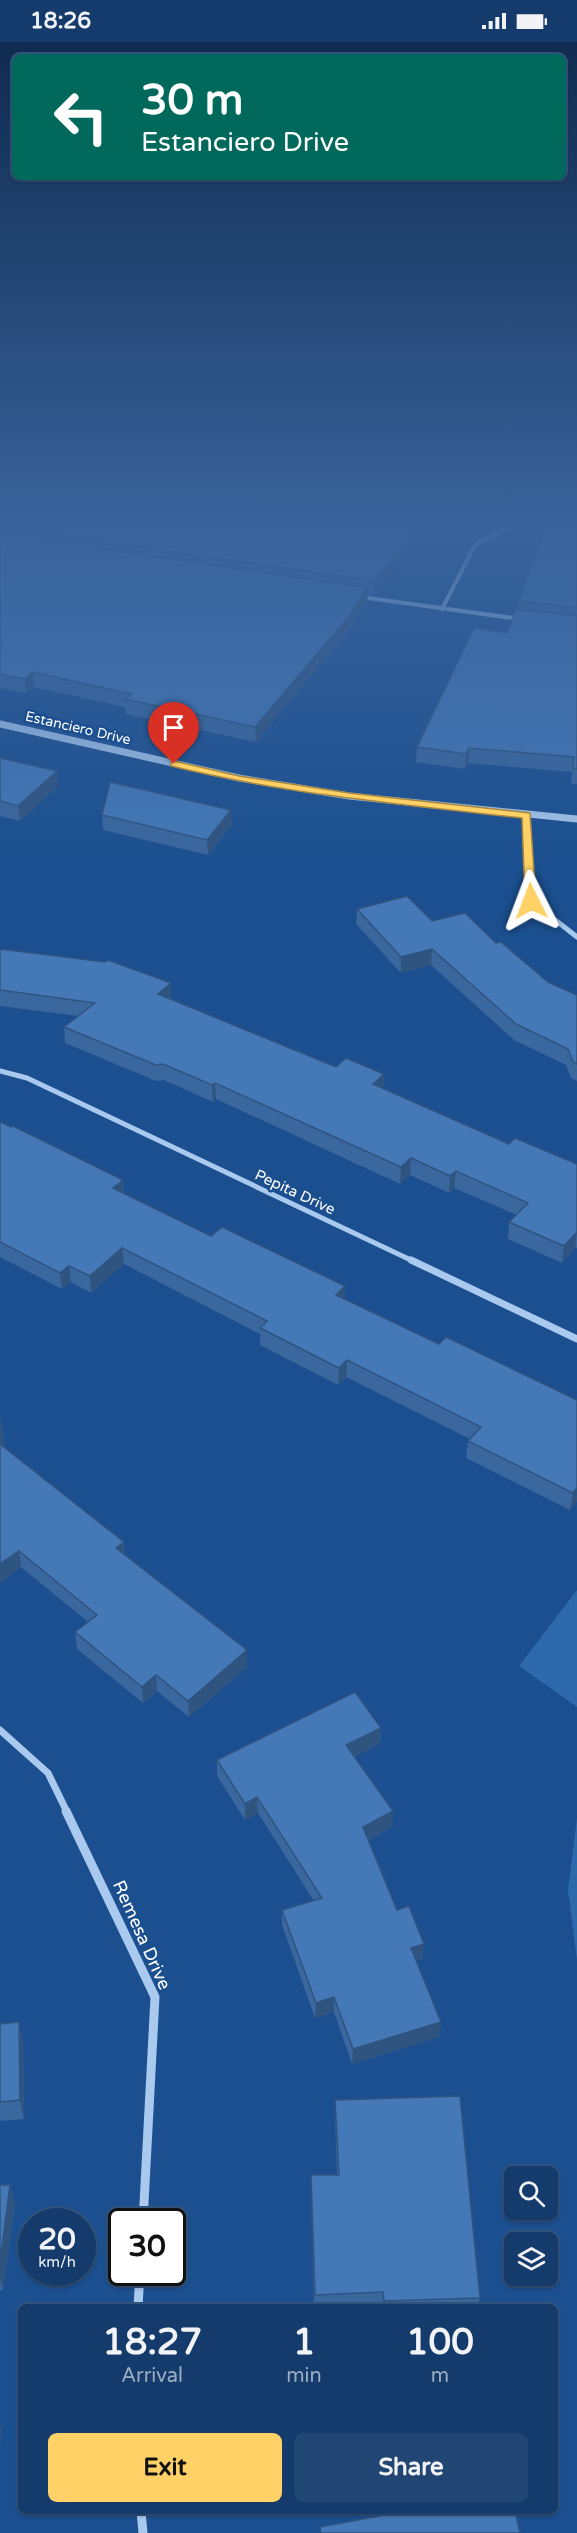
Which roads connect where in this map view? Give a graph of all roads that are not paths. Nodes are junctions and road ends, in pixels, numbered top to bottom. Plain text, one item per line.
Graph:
1 (0, 724) edge
2 (527, 815) junction
3 (577, 819) edge
4 (577, 937) edge
5 (0, 1071) edge
6 (577, 1339) edge
7 (0, 1730) edge
8 (144, 2208) edge
9 (139, 2286) edge
10 (138, 2304) edge
11 (141, 2514) edge
12 (143, 2533) edge

1 - 2 street, Estanciero Drive
2 - 3 street, Estanciero Drive
2 - 4 street
5 - 6 street, Pepita Drive
7 - 8 street, Remesa Drive
9 - 10 street
11 - 12 street

